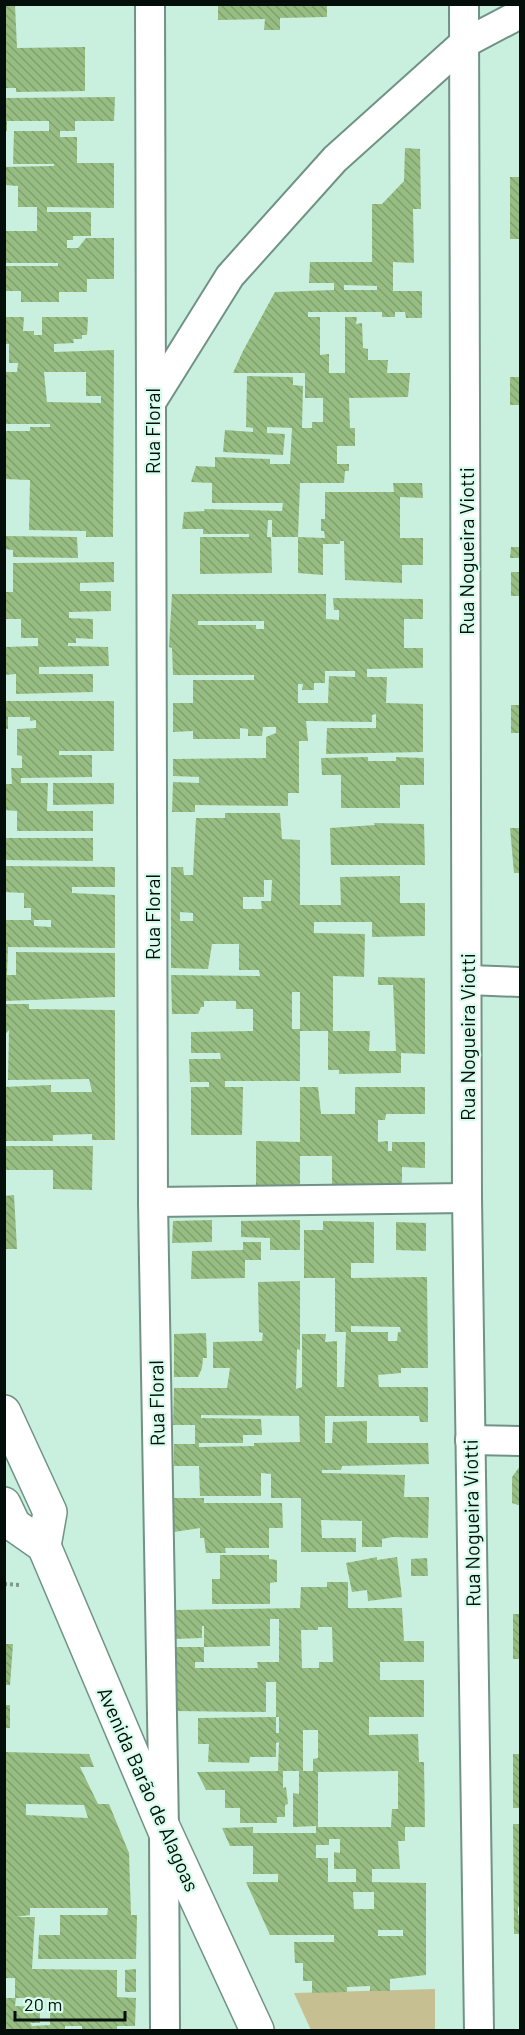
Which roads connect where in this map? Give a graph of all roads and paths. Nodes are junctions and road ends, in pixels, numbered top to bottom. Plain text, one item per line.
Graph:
1 (150, 4) edge
2 (464, 4) edge
3 (520, 14) edge
4 (463, 44) junction
5 (152, 401) junction
6 (468, 980) junction
7 (520, 982) edge
8 (467, 1198) junction
9 (153, 1202) junction
10 (4, 1412) edge
11 (470, 1440) junction
12 (520, 1441) edge
13 (4, 1504) edge
14 (44, 1546) junction
15 (4, 1584) edge
16 (21, 1585) dead end
17 (164, 1829) junction
18 (165, 2031) edge
19 (257, 2031) edge
20 (479, 2031) edge

1 - 5 street, Rua Floral
2 - 4 street, Rua Nogueira Viotti
3 - 4 street
4 - 5 street
4 - 6 street, Rua Nogueira Viotti
5 - 9 street, Rua Floral
6 - 7 street
6 - 8 street, Rua Nogueira Viotti
8 - 9 street
8 - 11 street, Rua Nogueira Viotti
9 - 17 street, Rua Floral
10 - 14 main road
11 - 12 street
11 - 20 street, Rua Nogueira Viotti
13 - 14 main road
14 - 17 main road, Avenida Barão de Alagoas
15 - 16 path
17 - 18 street, Rua Floral
17 - 19 main road, Avenida Barão de Alagoas

